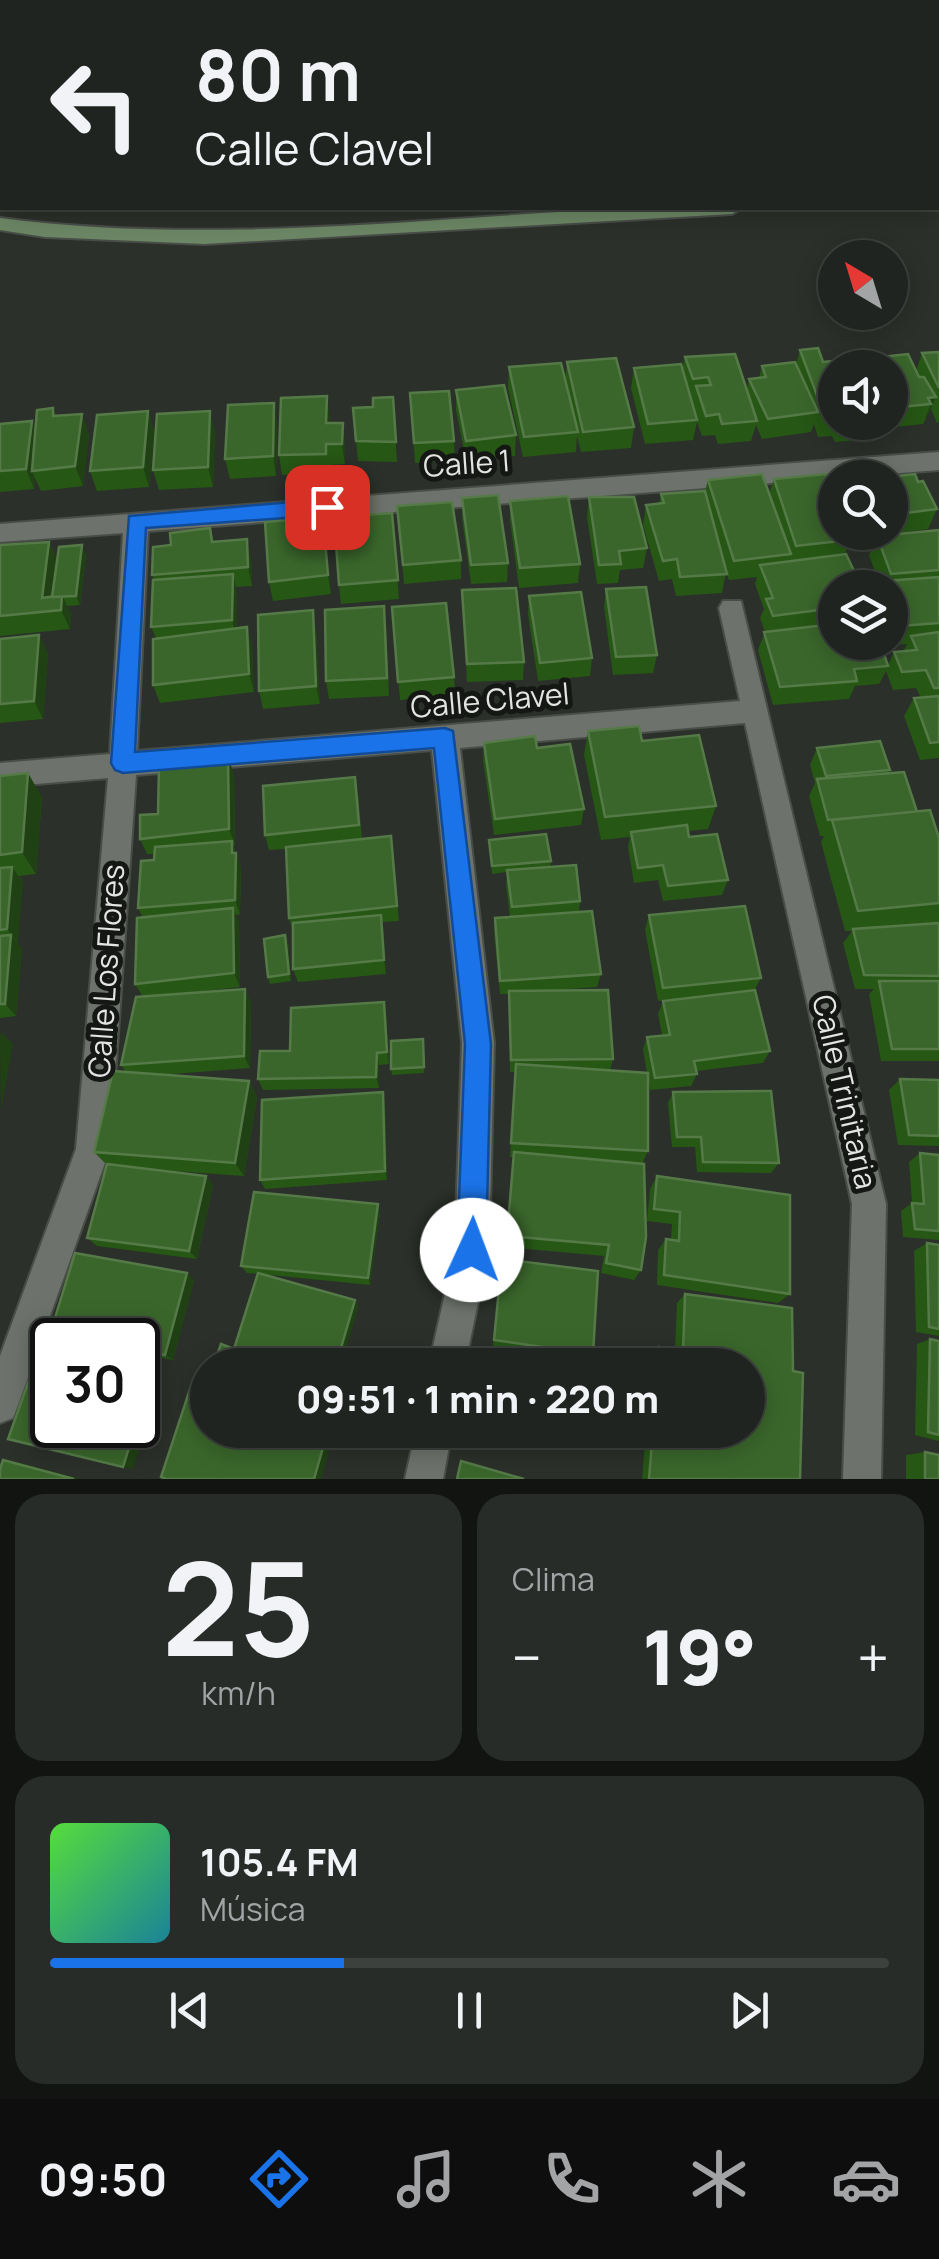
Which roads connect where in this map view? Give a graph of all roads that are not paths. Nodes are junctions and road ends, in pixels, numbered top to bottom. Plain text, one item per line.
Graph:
1 (696, 210) edge
2 (0, 224) edge
3 (939, 460) edge
4 (136, 522) junction
5 (0, 533) edge
6 (732, 608) dead end
7 (757, 711) junction
8 (445, 738) junction
9 (123, 763) junction
10 (0, 776) edge
11 (452, 1348) edge
12 (0, 1405) edge
13 (430, 1448) edge
14 (424, 1479) edge
15 (862, 1479) edge

1 - 2 main road
3 - 4 street, Calle 1
4 - 5 street, Calle 1
4 - 9 street, Calle Los Flores
6 - 7 street
7 - 8 street, Calle Clavel
7 - 15 street, Calle Trinitaria
8 - 9 street, Calle Clavel
8 - 11 street
9 - 10 street, Calle Clavel
9 - 12 street, Calle Los Flores
13 - 14 street

